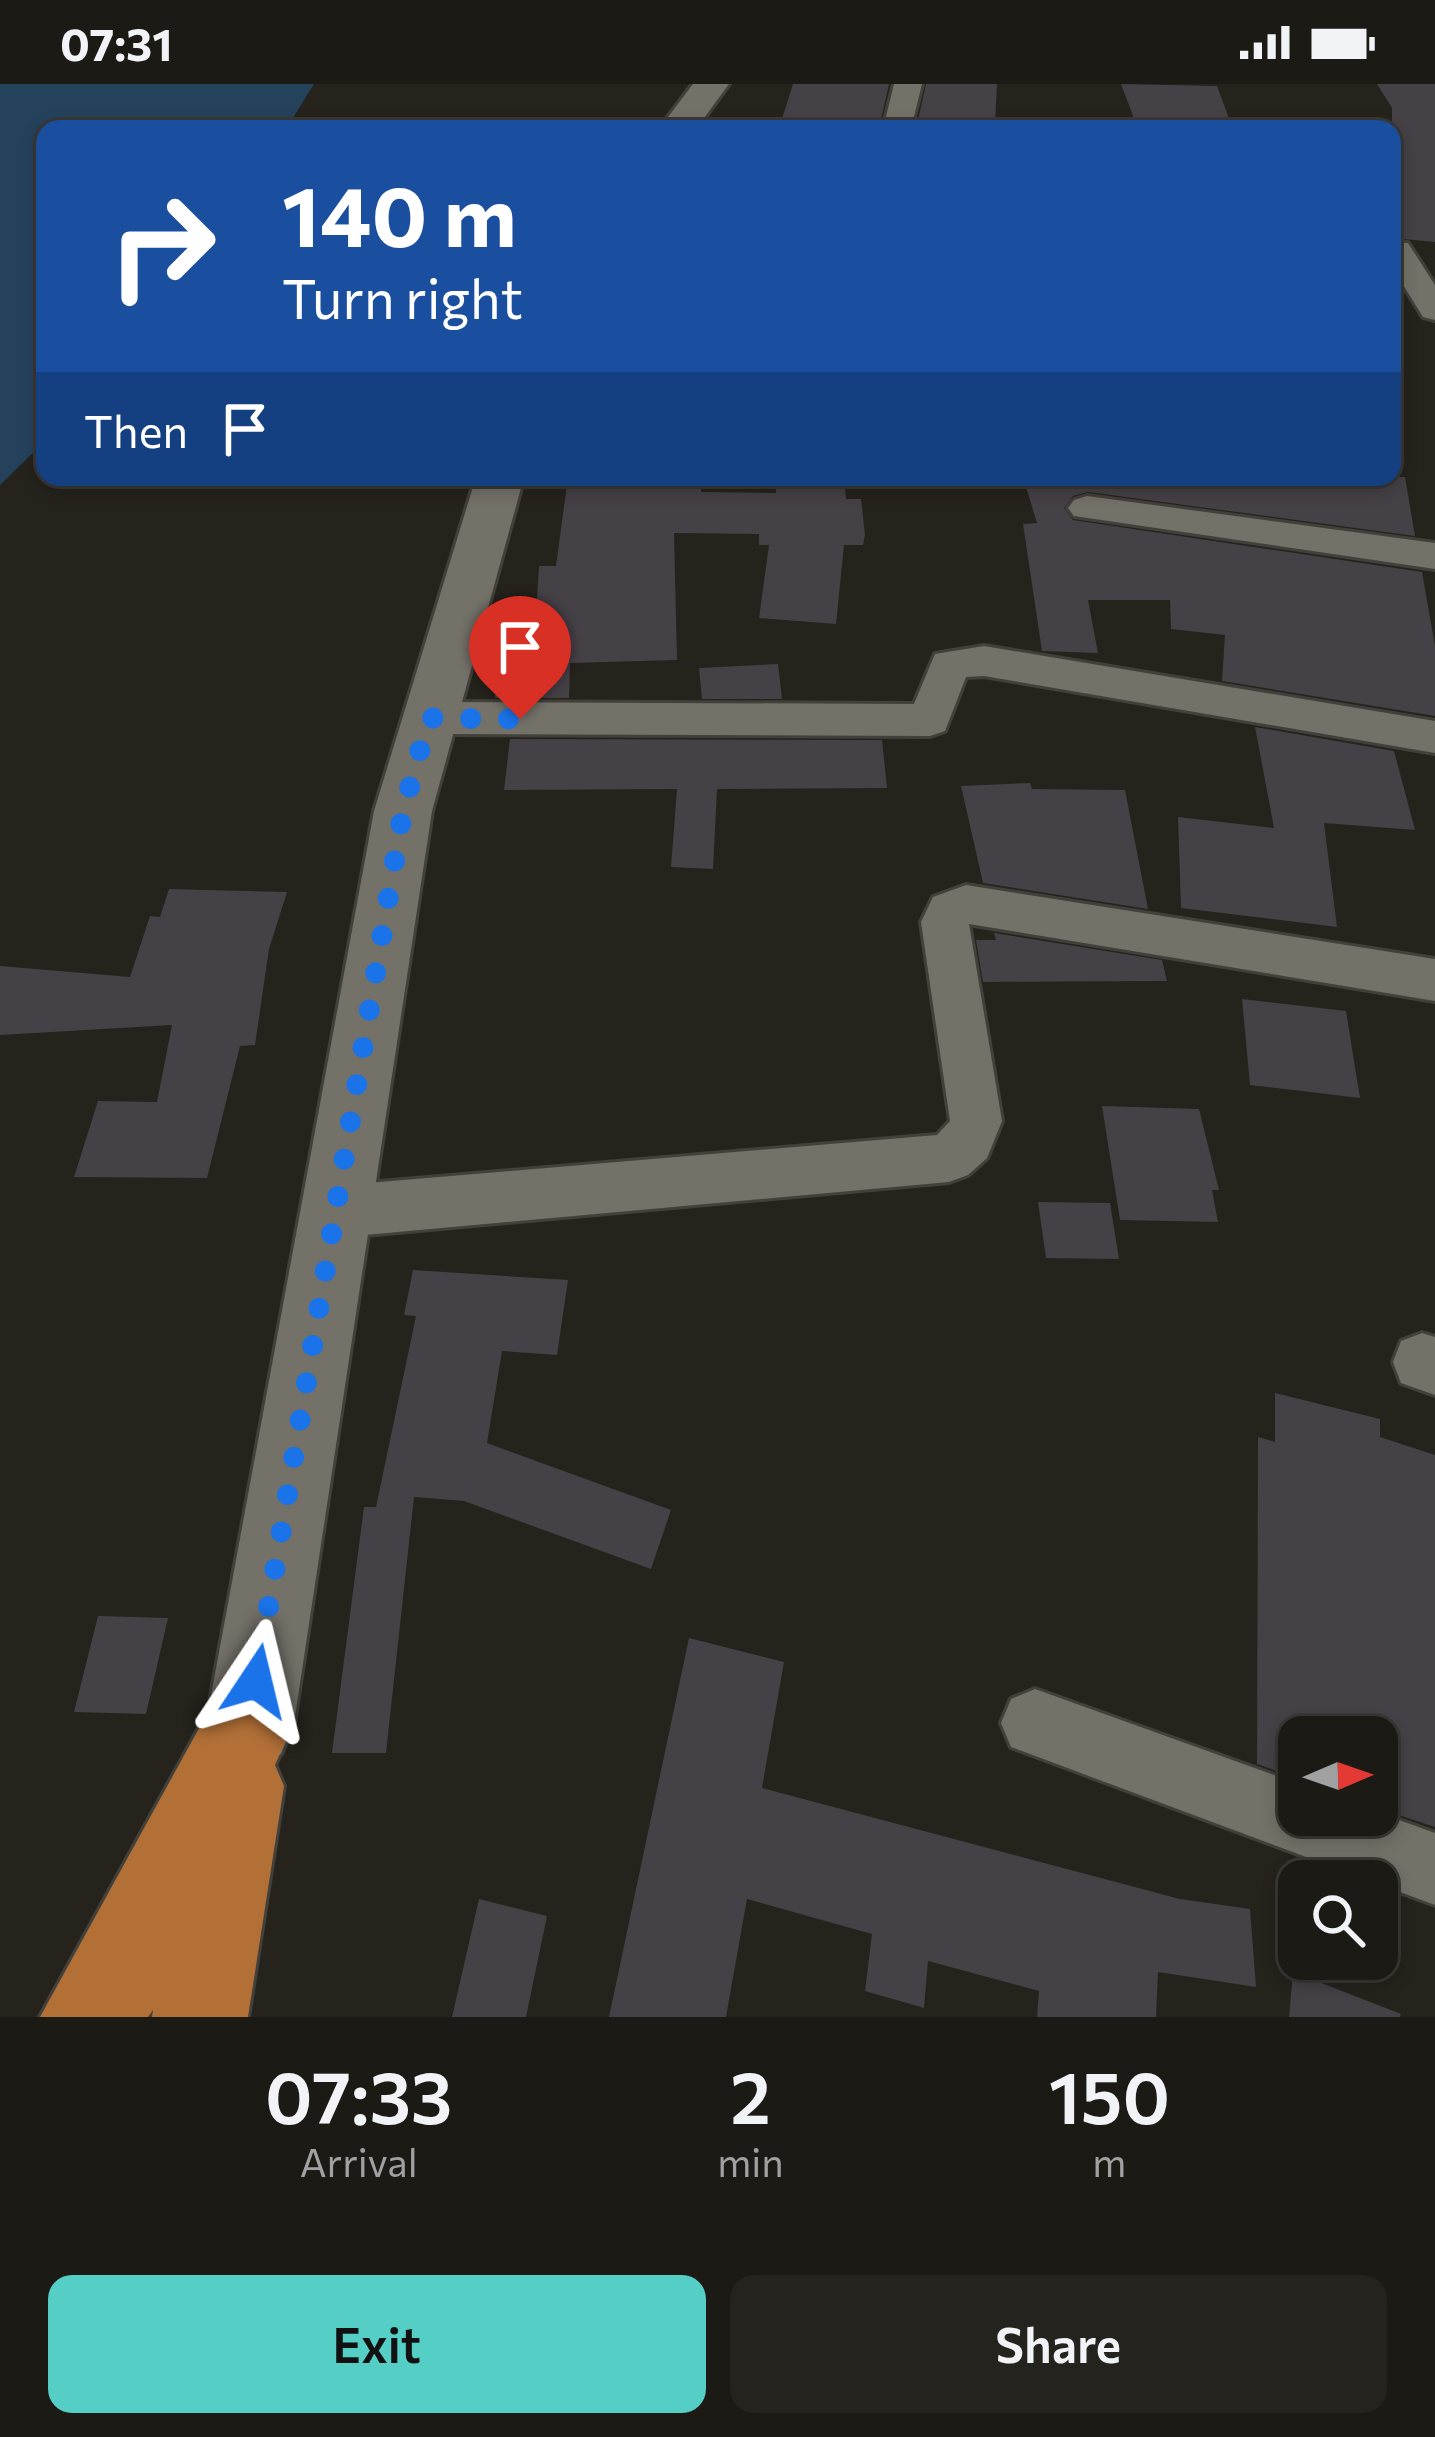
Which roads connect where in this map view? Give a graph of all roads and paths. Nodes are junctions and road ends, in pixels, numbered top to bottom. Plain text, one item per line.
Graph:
1 (711, 84) edge
2 (908, 84) edge
3 (684, 120) edge
4 (899, 120) edge
5 (1435, 249) edge
6 (1401, 250) edge
7 (1401, 259) edge
8 (1435, 310) edge
9 (497, 486) edge
10 (1087, 508) dead end
11 (1435, 556) edge
12 (429, 718) junction
13 (1435, 737) edge
14 (1435, 980) edge
15 (332, 1212) junction
16 (1035, 1723) dead end
17 (250, 1724) junction
18 (1435, 1869) edge
19 (88, 2017) edge
20 (200, 2017) edge

1 - 3 main road
2 - 4 street
5 - 6 street
7 - 8 street
9 - 12 main road
10 - 11 street
12 - 13 street
12 - 15 main road
14 - 15 street
15 - 17 main road
16 - 18 street
17 - 19 main road
17 - 20 main road

